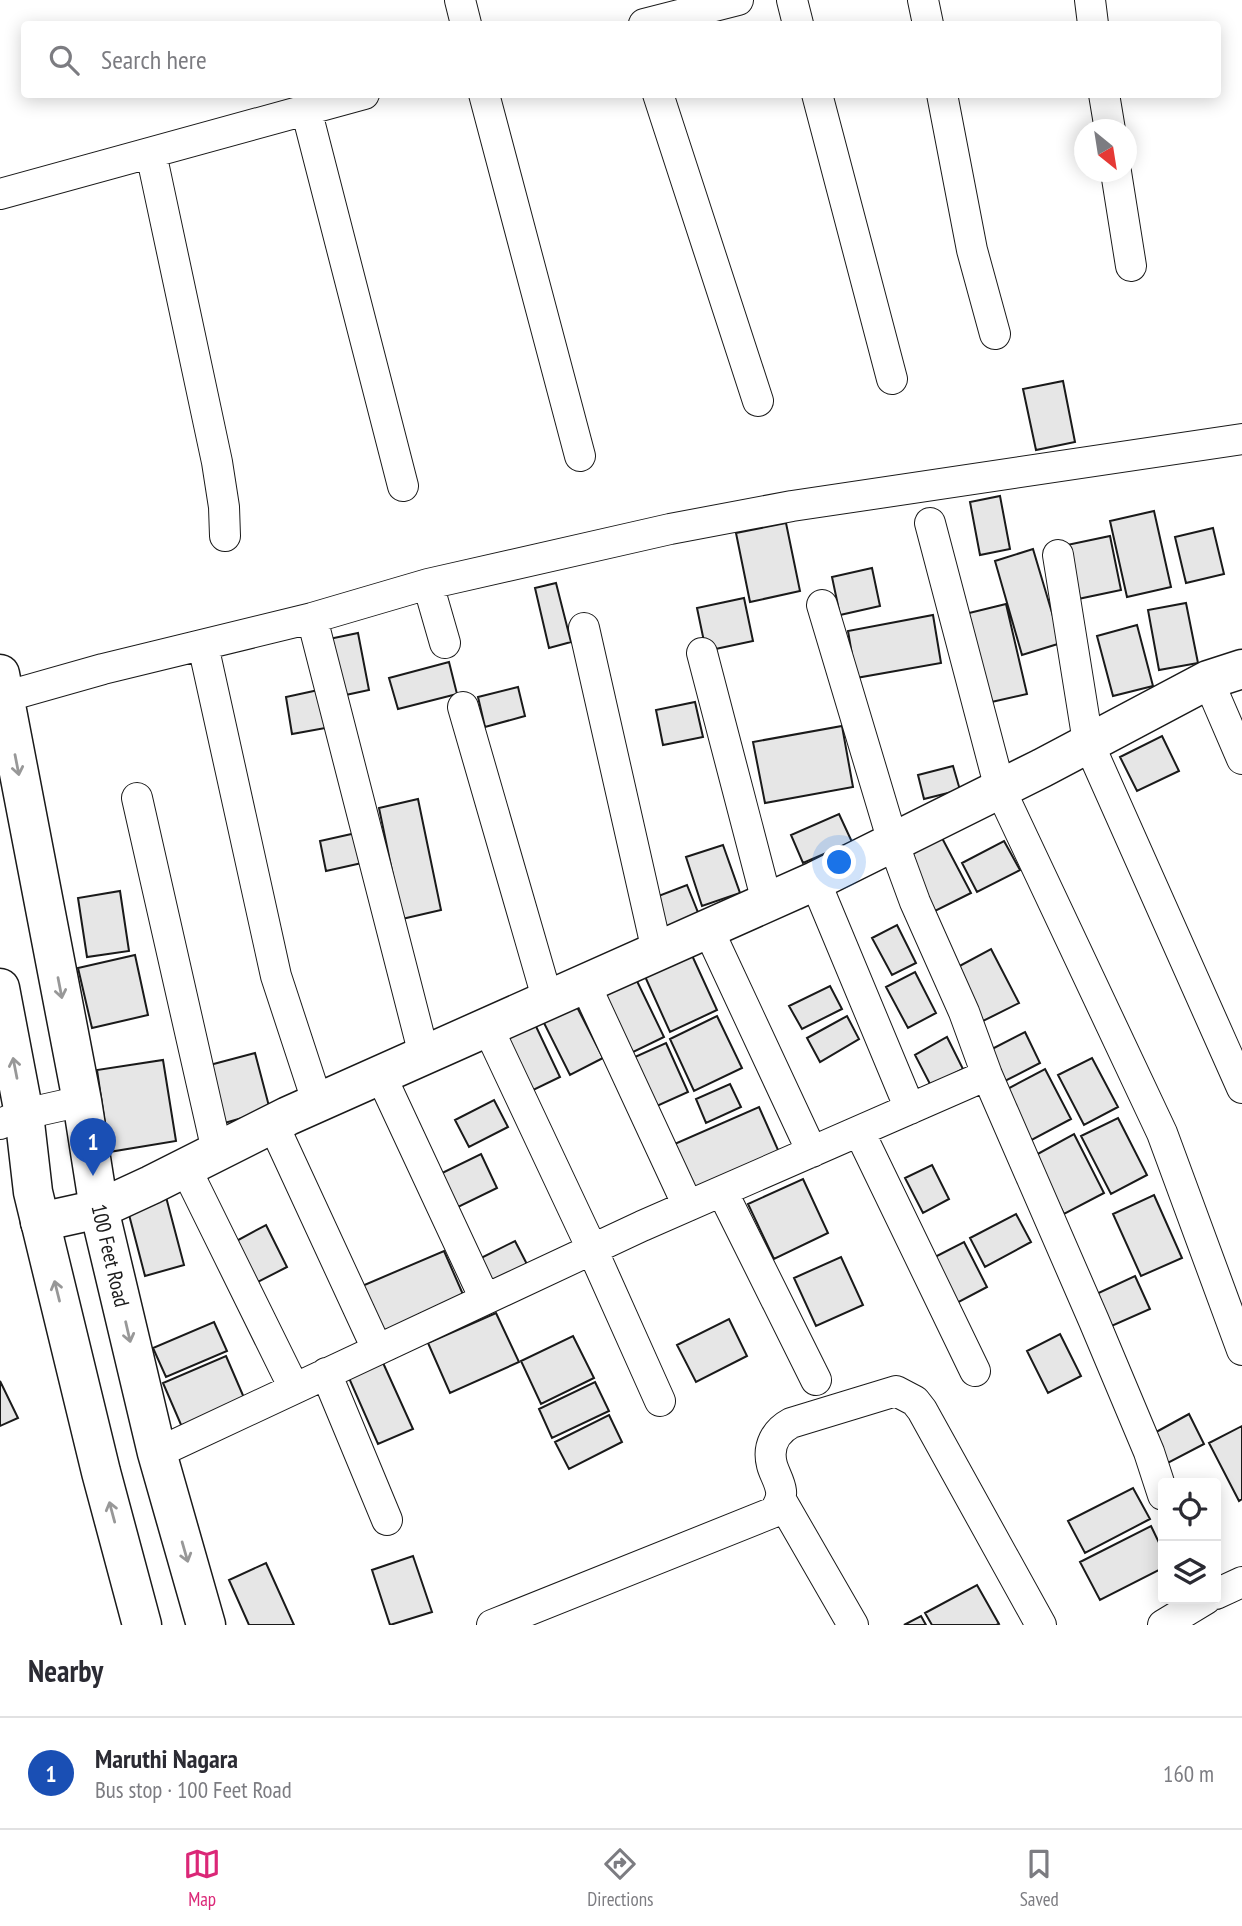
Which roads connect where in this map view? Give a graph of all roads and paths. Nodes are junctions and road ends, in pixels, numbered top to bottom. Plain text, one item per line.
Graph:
1 (460, 0) edge
2 (738, 0) edge
3 (792, 0) edge
4 (923, 0) edge
5 (1090, 0) edge
6 (465, 21) edge
7 (656, 21) edge
8 (798, 21) edge
9 (927, 21) edge
10 (1094, 21) edge
11 (349, 98) edge
12 (485, 98) edge
13 (659, 98) edge
14 (818, 98) edge
15 (943, 98) edge
16 (1105, 98) edge
17 (306, 109) junction
18 (1108, 119) edge
19 (151, 153) junction
20 (1117, 182) edge
21 (0, 194) edge
22 (1130, 266) dead end
23 (995, 334) dead end
24 (892, 379) dead end
25 (758, 401) dead end
26 (1242, 439) edge
27 (580, 456) dead end
28 (403, 486) dead end
29 (930, 523) dead end
30 (225, 536) dead end
31 (1058, 555) dead end
32 (428, 584) junction
33 (822, 605) dead end
34 (312, 618) junction
35 (583, 628) dead end
36 (445, 643) dead end
37 (203, 645) junction
38 (702, 653) dead end
39 (1225, 674) edge
40 (2, 686) edge
41 (463, 707) dead end
42 (1087, 743) junction
43 (1242, 759) edge
44 (1000, 789) junction
45 (137, 798) dead end
46 (893, 842) junction
47 (815, 881) junction
48 (767, 902) junction
49 (708, 929) junction
50 (657, 951) junction
51 (585, 984) junction
52 (0, 988) edge
53 (548, 1001) junction
54 (488, 1028) junction
55 (425, 1055) junction
56 (987, 1075) junction
57 (381, 1076) junction
58 (1242, 1088) edge
59 (82, 1101) junction
60 (318, 1104) junction
61 (910, 1109) junction
62 (12, 1119) edge
63 (273, 1124) junction
64 (859, 1131) junction
65 (811, 1152) junction
66 (201, 1159) junction
67 (722, 1191) junction
68 (688, 1206) junction
69 (99, 1209) junction
70 (40, 1222) junction
71 (592, 1249) junction
72 (485, 1298) junction
73 (377, 1349) junction
74 (1242, 1350) edge
75 (975, 1371) dead end
76 (326, 1373) junction
77 (816, 1380) dead end
78 (294, 1388) junction
79 (660, 1401) dead end
80 (157, 1453) junction
81 (1158, 1480) edge
82 (781, 1500) junction
83 (387, 1520) dead end
84 (1242, 1582) edge
85 (1221, 1595) edge
86 (1206, 1604) edge
87 (142, 1625) edge
88 (206, 1625) edge
89 (492, 1625) edge
90 (853, 1625) edge
91 (1041, 1625) edge
92 (1163, 1625) edge

1 - 6 street
2 - 7 street
3 - 8 street
4 - 9 street
5 - 10 street
11 - 17 street
12 - 27 street
13 - 25 street
14 - 24 street
15 - 23 street
16 - 18 street
17 - 19 street
17 - 28 street
19 - 21 street
19 - 30 street
20 - 22 street
26 - 32 street
29 - 44 street
31 - 42 street
32 - 34 street
32 - 36 street
33 - 46 street
34 - 37 street
34 - 55 street
35 - 50 street
37 - 40 street
37 - 60 street
38 - 48 street
39 - 42 main road
39 - 43 street
40 -> 59 main road, 100 Feet Road
41 - 53 street
42 - 44 main road
42 - 58 street
44 - 46 main road
44 - 74 street
45 - 66 street
46 - 47 main road
46 - 56 street
47 - 48 main road
47 - 61 street
48 - 49 main road
49 - 50 main road
49 - 65 street
50 - 51 main road
51 - 53 main road
51 - 68 street
62 -> 52 main road
53 - 54 main road
54 - 55 main road
54 - 71 street
55 - 57 main road
56 - 61 street
56 - 81 street
57 - 60 main road
57 - 72 street
59 - 62 street
59 - 69 main road, 100 Feet Road
60 - 63 main road
61 - 64 street
62 - 70 main road
63 - 66 main road
63 - 73 street
64 - 65 street
64 - 75 street
65 - 67 street
66 - 69 main road
66 - 78 street
67 - 68 street
67 - 77 street
68 - 71 street
69 - 70 main road
69 -> 80 main road, 100 Feet Road
87 -> 70 main road
71 - 72 street
71 - 79 street
72 - 73 street
73 - 76 street
76 - 78 street
76 - 83 street
78 - 80 street
80 -> 88 main road, 100 Feet Road
82 - 89 street
82 - 90 street
82 - 91 street
84 - 85 street
86 - 92 street

